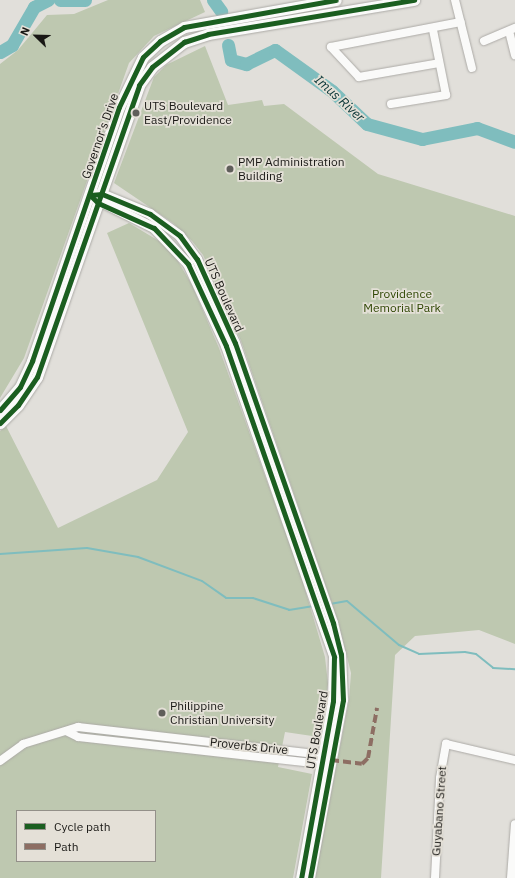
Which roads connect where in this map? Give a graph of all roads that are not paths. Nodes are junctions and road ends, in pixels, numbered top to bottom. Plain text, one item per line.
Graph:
1 (336, 0) edge
2 (414, 0) edge
3 (455, 0) edge
4 (461, 22) junction
5 (433, 30) junction
6 (512, 30) edge
7 (484, 41) dead end
8 (515, 55) edge
9 (439, 63) junction
10 (472, 68) dead end
11 (391, 104) dead end
12 (90, 195) junction
13 (100, 199) junction
14 (0, 410) edge
15 (0, 423) edge
16 (326, 759) junction
17 (515, 760) edge
18 (0, 761) edge
19 (515, 824) edge
20 (301, 878) edge
21 (310, 878) edge
22 (435, 878) edge
23 (511, 878) edge

1 - 12 highway, Governor's Drive
2 - 13 highway, Governor's Drive
3 - 4 street
4 - 5 street
4 - 10 street
5 - 9 street
5 - 9 street
6 - 7 street
6 - 8 street
9 - 11 street
12 - 13 main road, UTS Boulevard
12 - 14 highway, Governor's Drive
13 - 15 highway, Governor's Drive
13 - 16 main road, UTS Boulevard
16 - 18 street, Proverbs Drive
16 - 20 main road, UTS Boulevard
16 - 21 main road, UTS Boulevard
17 - 22 street, Guyabano Street
19 - 23 street

